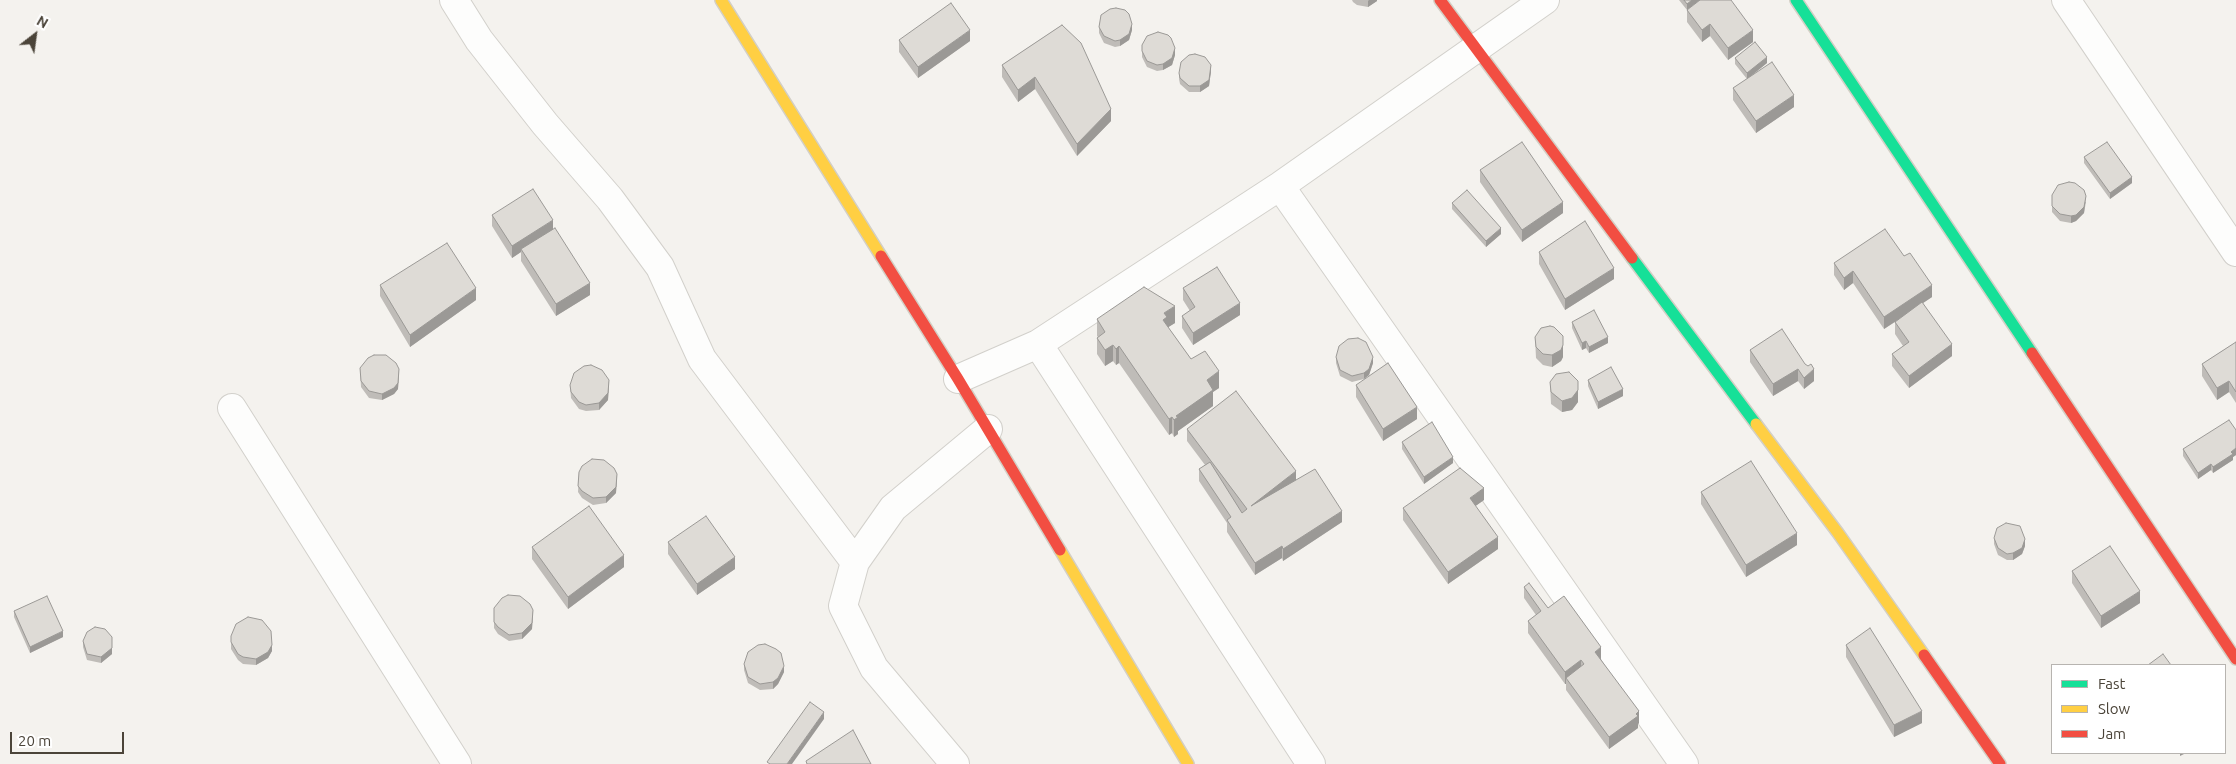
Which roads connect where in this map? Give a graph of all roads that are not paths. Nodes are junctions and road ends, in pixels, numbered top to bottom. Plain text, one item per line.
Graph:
1 (454, 0) edge
2 (721, 0) edge
3 (1440, 0) edge
4 (1545, 0) edge
5 (1796, 0) edge
6 (2066, 0) edge
7 (1475, 48) junction
8 (1280, 186) junction
9 (2236, 252) edge
10 (1038, 344) junction
11 (958, 379) junction
12 (232, 408) dead end
13 (988, 429) junction
14 (855, 562) junction
15 (2236, 659) edge
16 (457, 764) edge
17 (955, 764) edge
18 (1188, 764) edge
19 (1311, 764) edge
20 (1684, 764) edge
21 (2000, 764) edge

1 - 14 street
2 - 11 street
3 - 7 street
4 - 7 street
5 - 15 street
6 - 9 street
7 - 8 street
7 - 21 street
8 - 10 street
8 - 20 street
10 - 11 street
10 - 19 street
11 - 13 street
12 - 16 street
13 - 14 street
13 - 18 street
14 - 17 street

